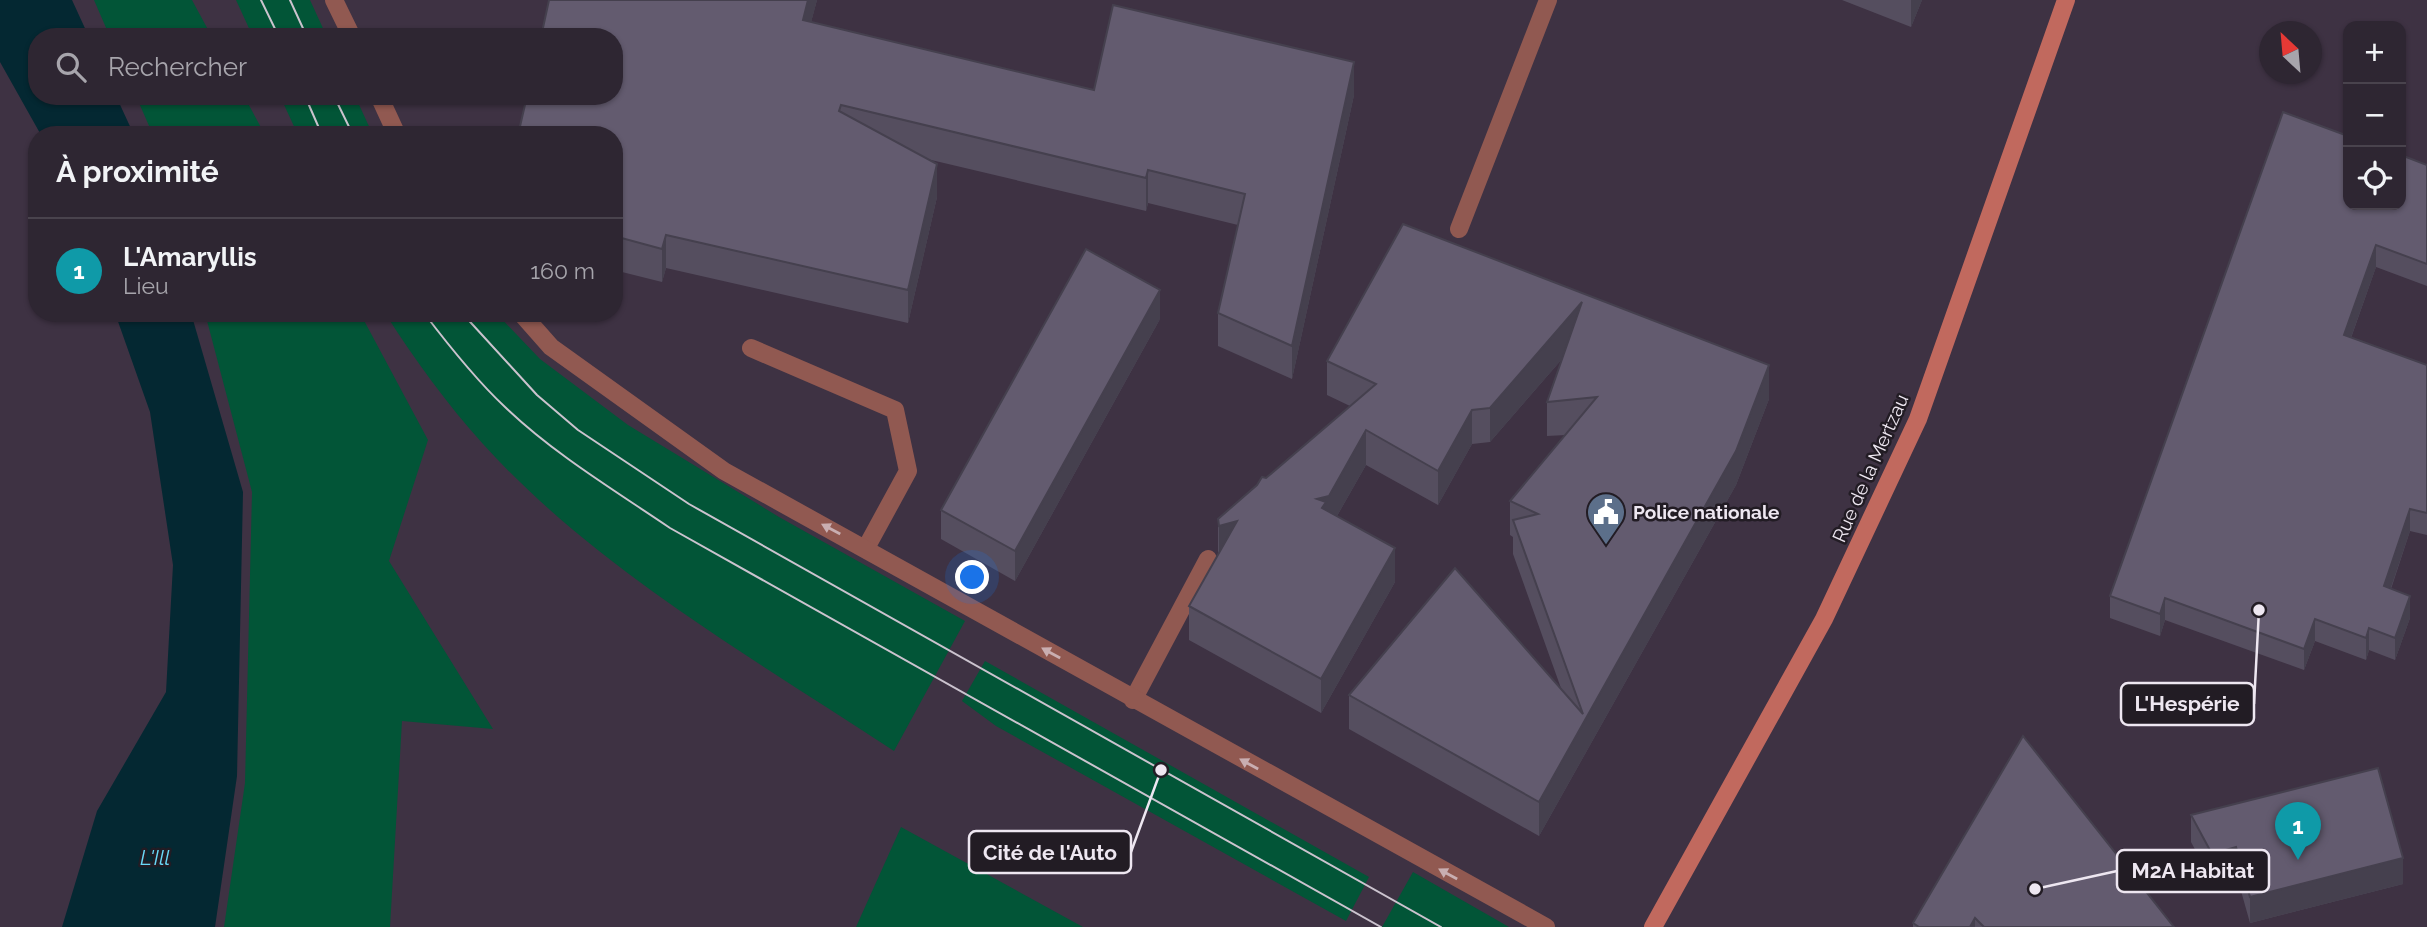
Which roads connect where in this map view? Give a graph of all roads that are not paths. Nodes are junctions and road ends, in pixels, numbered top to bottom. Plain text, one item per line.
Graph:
1 (334, 0) edge
2 (1548, 0) edge
3 (2066, 0) edge
4 (348, 28) edge
5 (383, 105) edge
6 (393, 126) edge
7 (1459, 229) dead end
8 (529, 322) edge
9 (751, 348) dead end
10 (866, 548) junction
11 (1208, 559) dead end
12 (1133, 700) junction
13 (1546, 927) edge
14 (1653, 927) edge

1 - 4 street
2 - 7 street
3 - 14 main road, Rue de la Mertzau
5 - 6 street
10 -> 8 street
9 - 10 street
12 -> 10 street
11 - 12 street
13 -> 12 street

